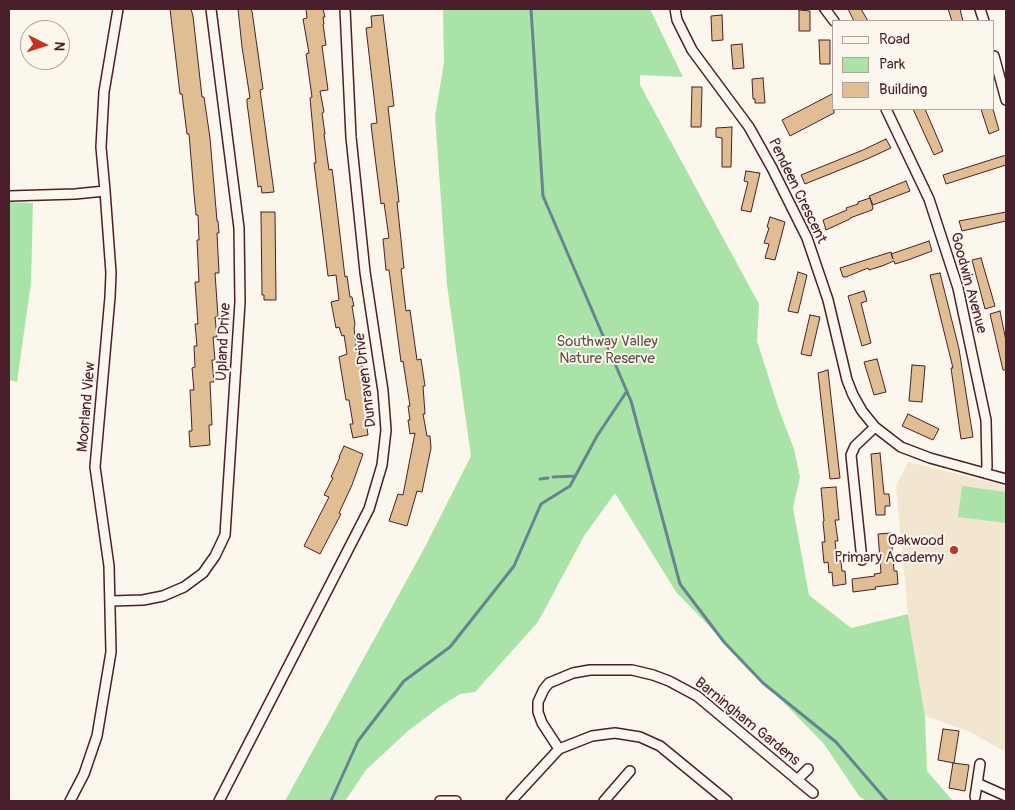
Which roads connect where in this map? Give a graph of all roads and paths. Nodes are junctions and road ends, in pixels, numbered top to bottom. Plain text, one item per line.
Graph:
1 (118, 9) edge
2 (211, 9) edge
3 (345, 9) edge
4 (675, 9) edge
5 (825, 9) edge
6 (833, 20) edge
7 (995, 60) edge
8 (1006, 100) edge
9 (886, 110) edge
10 (105, 191) junction
11 (9, 196) edge
12 (876, 426) junction
13 (985, 473) junction
14 (1006, 478) edge
15 (862, 560) dead end
16 (111, 601) junction
17 (559, 749) junction
18 (980, 764) dead end
19 (808, 769) dead end
20 (630, 772) dead end
21 (797, 780) junction
22 (977, 783) junction
23 (814, 793) dead end
24 (1006, 796) edge
25 (975, 797) dead end
26 (515, 800) edge
27 (70, 801) edge
28 (220, 801) edge
29 (440, 801) edge
30 (456, 801) edge
31 (604, 801) edge
32 (727, 801) edge

1 - 10 street, Moorland View
2 - 16 street, Upland Drive
3 - 28 street, Dunraven Drive
4 - 12 street, Pendeen Crescent
5 - 6 street
7 - 8 street
9 - 13 street, Goodwin Avenue
10 - 11 street
10 - 16 street, Moorland View
12 - 13 street, Pendeen Crescent
12 - 15 street
13 - 14 street, Pendeen Crescent
16 - 27 street, Moorland View
17 - 21 street, Barningham Gardens
17 - 26 street
17 - 32 street
18 - 22 street
19 - 21 street, Barningham Gardens
20 - 31 street
21 - 23 street, Barningham Gardens
22 - 24 street
22 - 25 street
29 - 30 street

